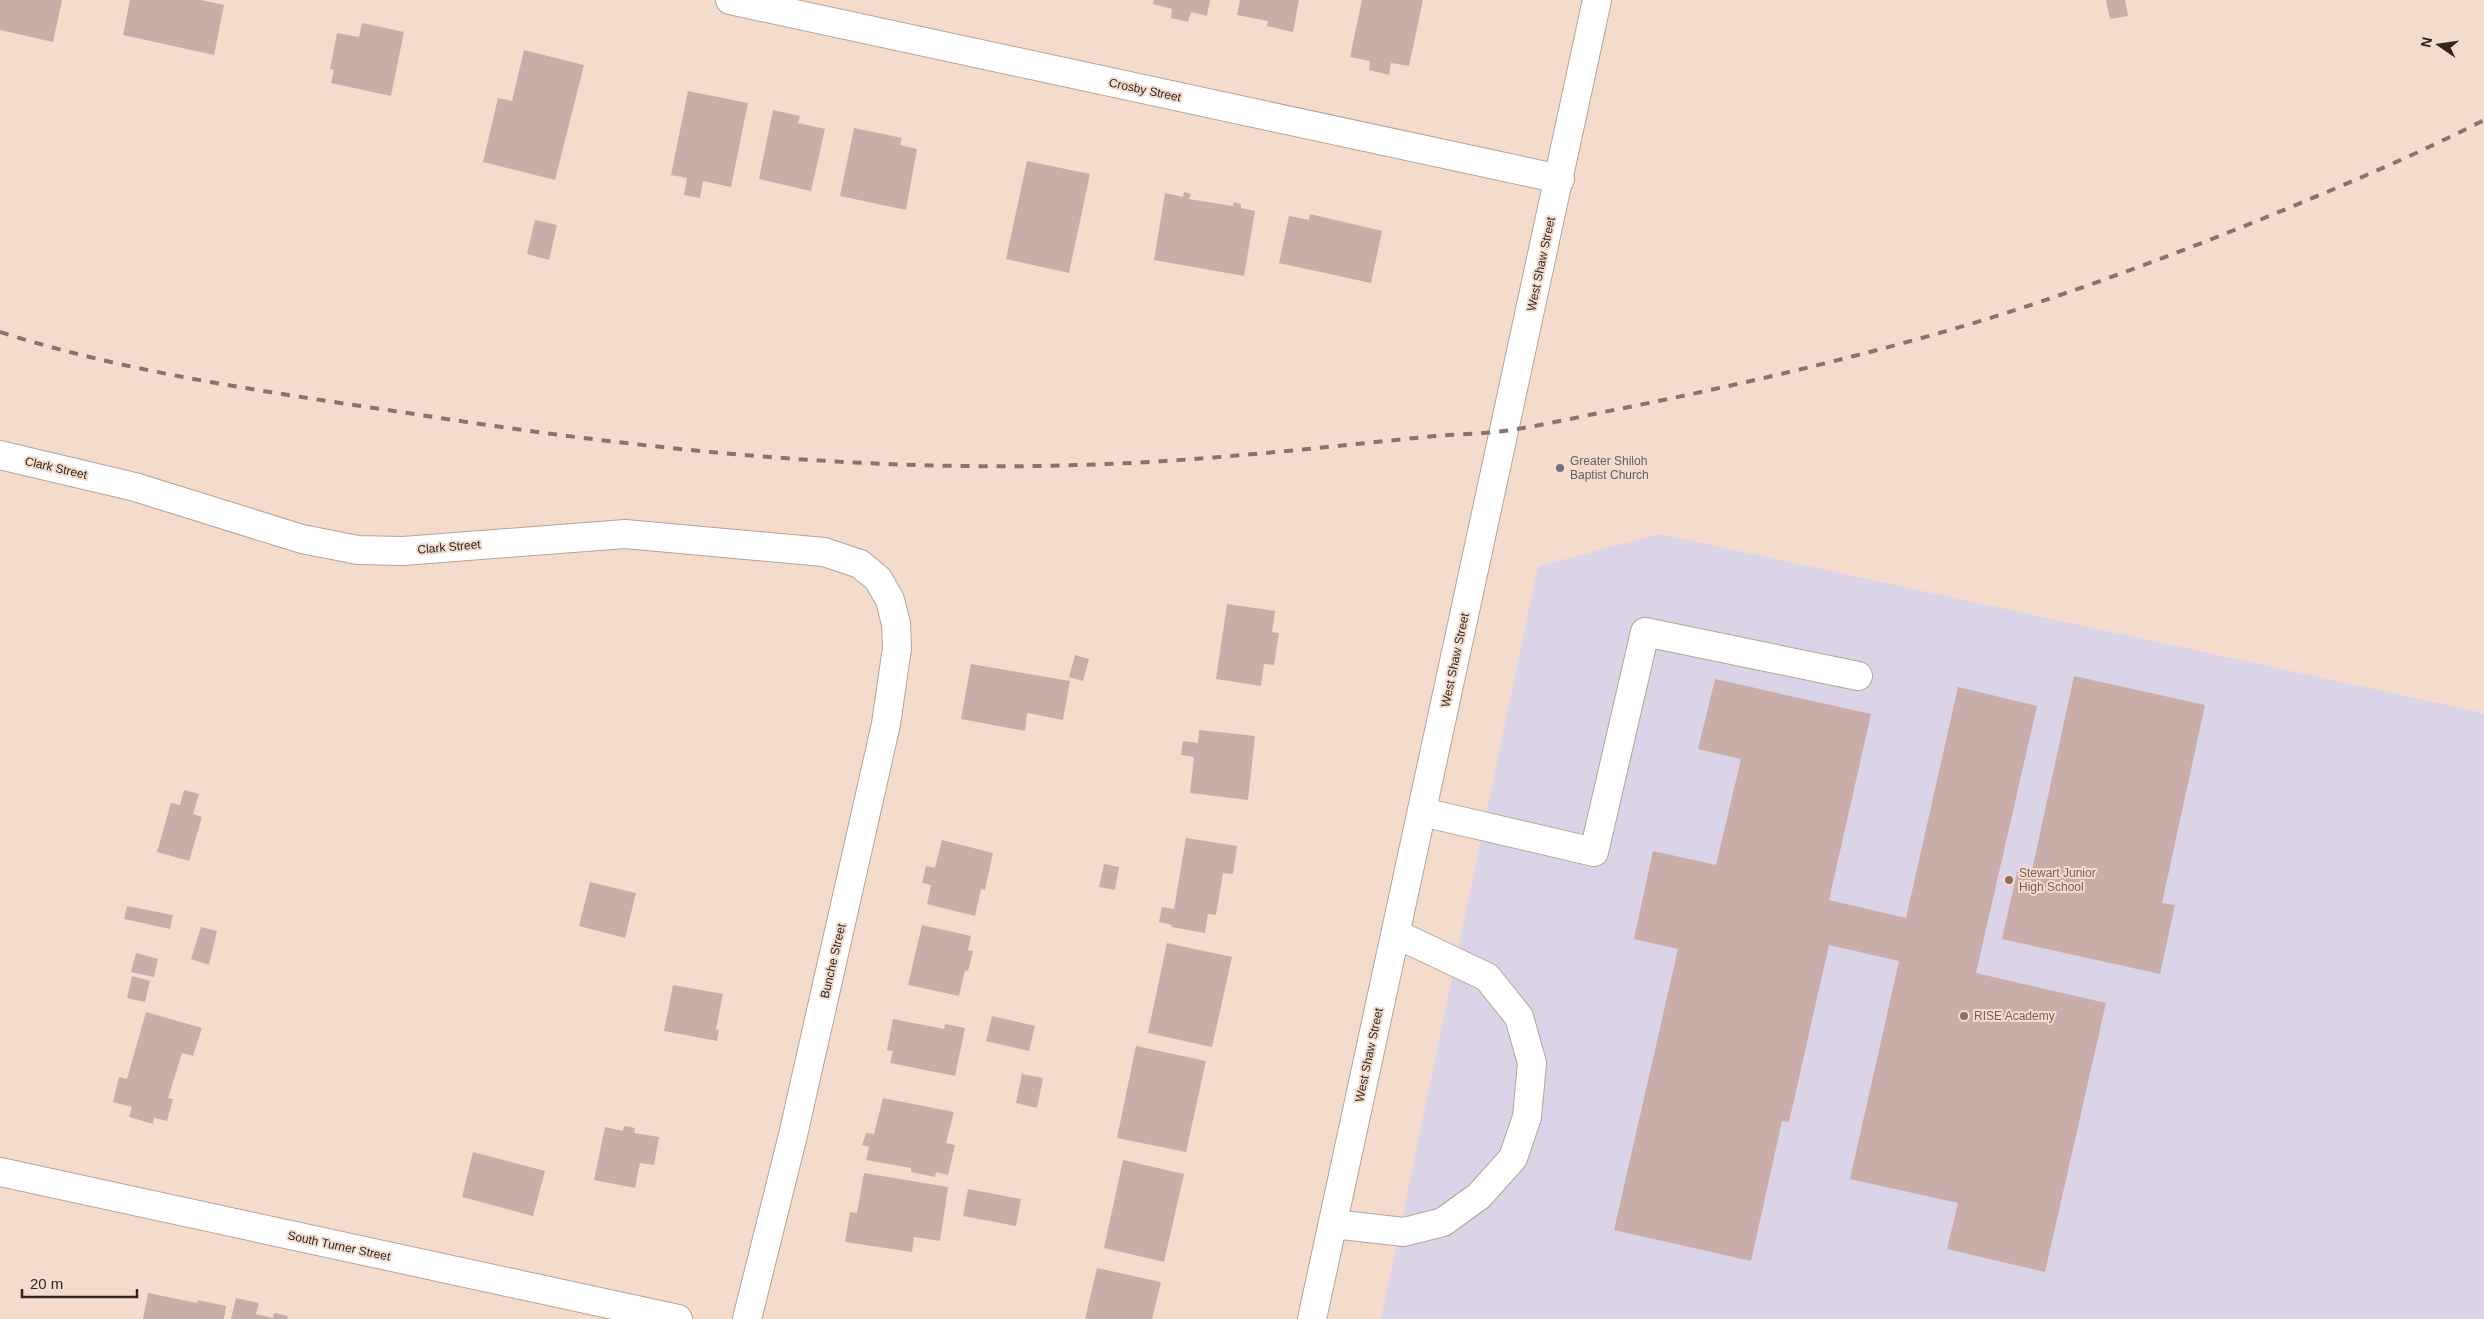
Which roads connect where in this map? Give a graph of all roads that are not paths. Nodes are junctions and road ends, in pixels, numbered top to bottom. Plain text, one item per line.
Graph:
1 (730, 0) edge
2 (1597, 0) edge
3 (826, 11) edge
4 (1560, 179) junction
5 (0, 455) edge
6 (890, 600) joint
7 (1858, 676) dead end
8 (1422, 812) junction
9 (1396, 934) junction
10 (0, 1172) edge
11 (1333, 1224) junction
12 (678, 1319) edge
13 (747, 1319) edge
14 (1312, 1319) edge

1 - 3 street, Crosby Street
2 - 4 street, West Shaw Street
3 - 4 street, Crosby Street
4 - 8 street, West Shaw Street
5 - 6 street, Clark Street
6 - 13 street, Bunche Street
7 - 8 street
8 - 9 street, West Shaw Street
9 - 11 street, West Shaw Street
9 - 11 street
10 - 12 street, South Turner Street
11 - 14 street, West Shaw Street

